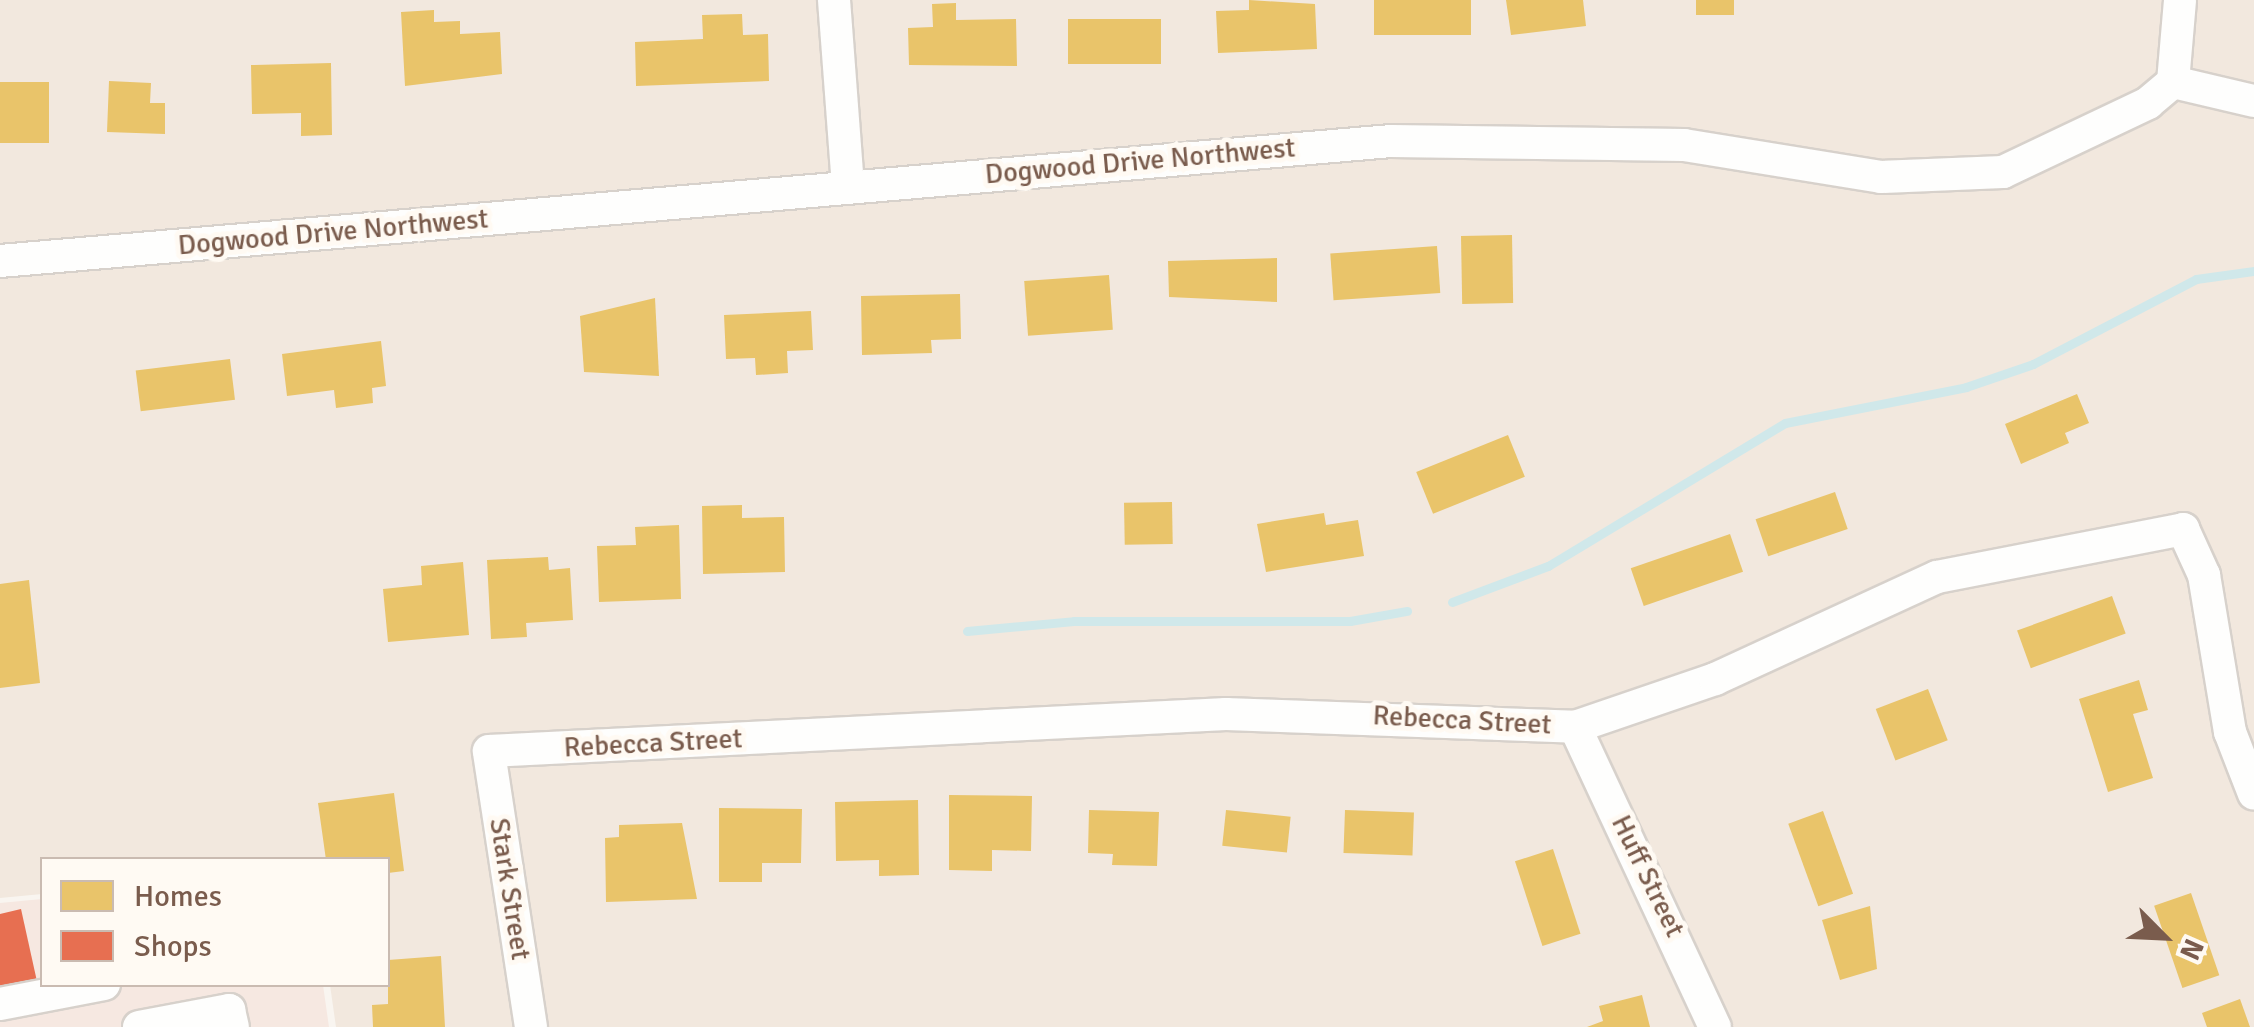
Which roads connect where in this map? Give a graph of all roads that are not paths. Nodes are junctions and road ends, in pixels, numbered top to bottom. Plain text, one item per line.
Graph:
1 (834, 0) edge
2 (2180, 0) edge
3 (2173, 82) junction
4 (2254, 101) edge
5 (848, 187) junction
6 (0, 261) edge
7 (1575, 727) junction
8 (490, 751) joint
9 (2254, 794) edge
10 (88, 987) edge
11 (0, 1004) edge
12 (139, 1027) edge
13 (233, 1027) edge
14 (531, 1027) edge
15 (1715, 1027) edge

1 - 5 street
2 - 3 street
3 - 4 street
3 - 5 street, Dogwood Drive Northwest
5 - 6 street, Dogwood Drive Northwest
7 - 8 street, Rebecca Street
7 - 9 street, Rebecca Street
7 - 15 street, Huff Street
8 - 14 street, Stark Street
10 - 11 street
12 - 13 street

